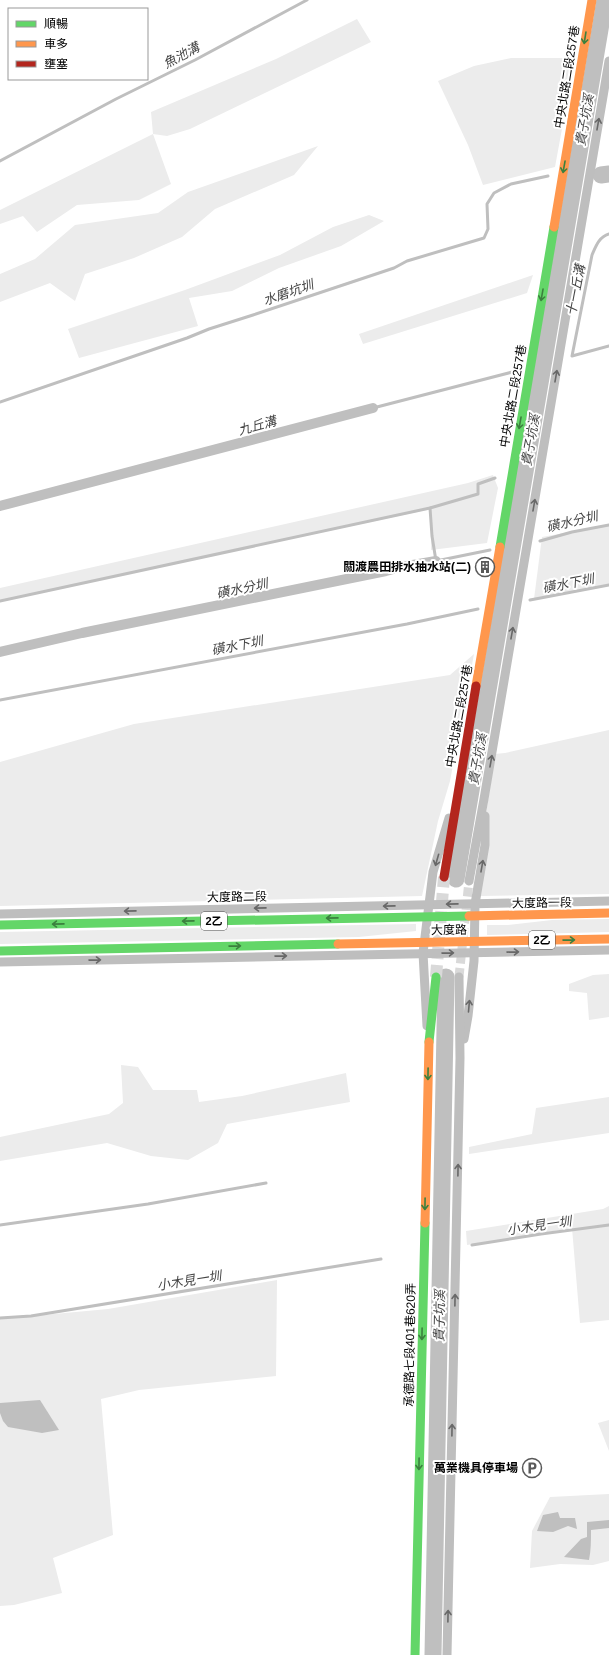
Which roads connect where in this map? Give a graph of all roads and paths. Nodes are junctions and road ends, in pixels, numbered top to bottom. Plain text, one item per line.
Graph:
1 (592, 0) edge
2 (609, 61) edge
3 (457, 796) junction
4 (484, 799) junction
5 (444, 877) tunnel mouth
6 (468, 881) tunnel mouth
7 (609, 901) edge
8 (475, 904) junction
9 (428, 905) junction
10 (609, 913) edge
11 (0, 914) edge
12 (475, 916) junction
13 (427, 917) junction
14 (0, 925) edge
15 (609, 939) edge
16 (474, 942) junction
17 (424, 943) junction
18 (609, 950) edge
19 (0, 951) edge
20 (474, 957) junction
21 (423, 958) junction
22 (0, 962) edge
23 (436, 976) tunnel mouth
24 (459, 977) tunnel mouth
25 (429, 1035) junction
26 (460, 1058) junction
27 (414, 1655) edge
28 (447, 1655) edge

1 -> 3 street, 中央北路二段257巷
4 -> 2 street
3 - 5 street, 中央北路二段257巷
3 -> 9 street, 中央北路二段257巷
4 - 6 street
8 -> 4 street
7 - 8 street, 大度路一段
8 -> 9 street, 大度路二段
8 - 12 street
9 -> 11 street, 大度路二段
9 - 13 street, 中央北路二段257巷
10 - 12 street, 大度路一段 / 2乙
12 - 13 street, 大度路二段 / 2乙
12 - 16 street
13 -> 14 street, 大度路二段 / 2乙
13 - 17 street, 中央北路二段257巷
16 -> 15 street, 2乙
16 - 17 street, 大度路 / 2乙
16 - 20 street
19 -> 17 street, 2乙
17 - 21 street, 承德路七段401巷620弄
20 -> 18 street
21 -> 20 street
26 -> 20 street
22 -> 21 street
21 - 25 street, 承德路七段401巷620弄
23 - 25 street, 承德路七段401巷620弄
24 - 26 street
25 -> 27 street, 承德路七段401巷620弄
28 -> 26 street

